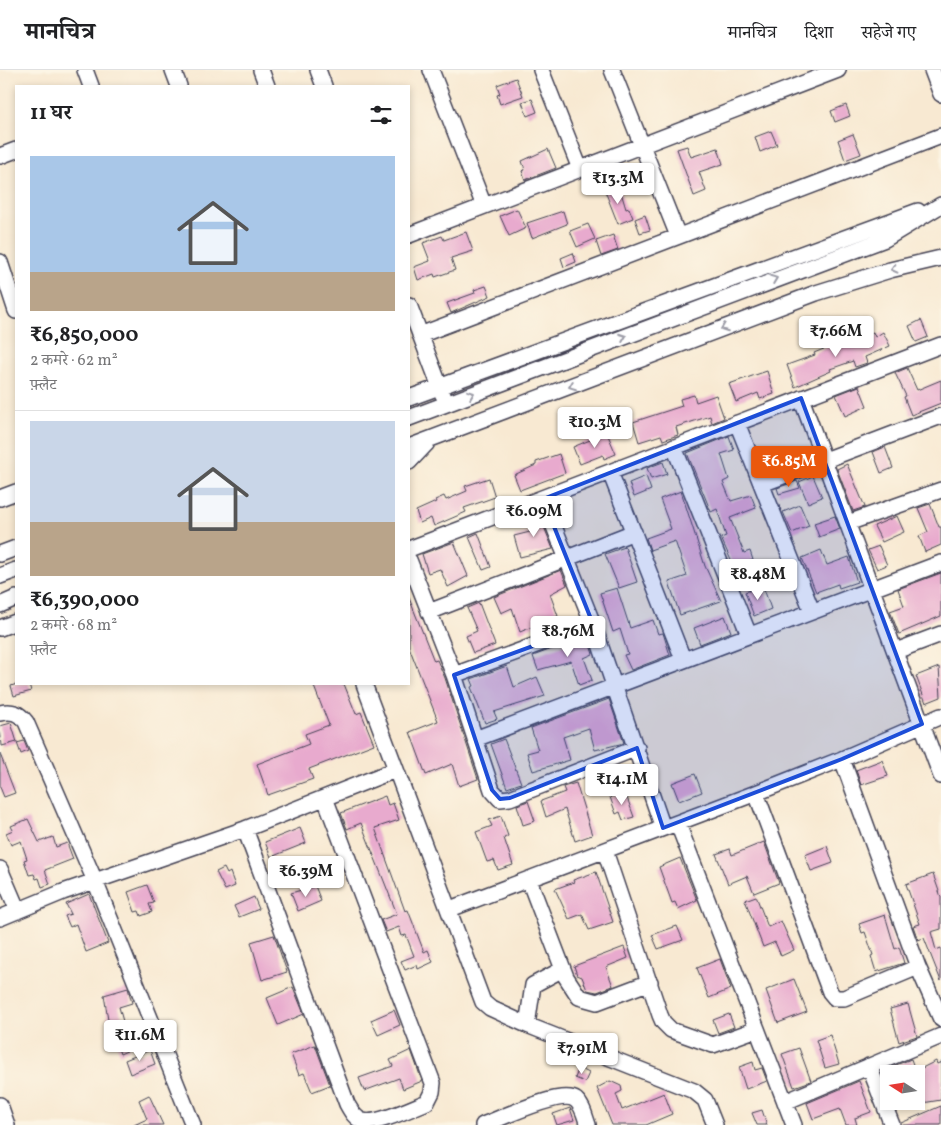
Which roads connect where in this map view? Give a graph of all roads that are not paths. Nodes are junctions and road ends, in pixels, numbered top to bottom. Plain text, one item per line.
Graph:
1 (84, 70) edge
2 (173, 70) edge
3 (261, 70) edge
4 (318, 70) edge
5 (431, 70) edge
6 (541, 70) edge
7 (612, 70) edge
8 (932, 70) edge
9 (832, 71) edge
10 (91, 85) edge
11 (179, 85) edge
12 (267, 85) edge
13 (324, 85) edge
14 (941, 94) edge
15 (941, 136) edge
16 (642, 145) junction
17 (15, 150) edge
18 (0, 156) edge
19 (580, 169) junction
20 (941, 204) edge
21 (484, 206) junction
22 (410, 234) edge
23 (678, 236) junction
24 (941, 258) edge
25 (0, 262) edge
26 (15, 308) edge
27 (410, 308) edge
28 (420, 334) junction
29 (941, 345) edge
30 (440, 386) junction
31 (410, 398) edge
32 (801, 398) junction
33 (447, 404) junction
34 (941, 416) edge
35 (410, 418) edge
36 (737, 423) junction
37 (429, 440) junction
38 (674, 447) junction
39 (410, 448) edge
40 (824, 460) junction
41 (410, 461) edge
42 (610, 472) junction
43 (762, 484) junction
44 (941, 490) edge
45 (15, 492) edge
46 (0, 498) edge
47 (543, 499) junction
48 (848, 523) junction
49 (634, 532) junction
50 (15, 548) edge
51 (410, 549) edge
52 (0, 554) edge
53 (566, 558) junction
54 (410, 563) edge
55 (941, 563) edge
56 (15, 570) edge
57 (0, 576) edge
58 (873, 589) junction
59 (15, 598) edge
60 (0, 605) edge
61 (812, 611) junction
62 (429, 612) junction
63 (15, 622) edge
64 (593, 624) junction
65 (0, 628) edge
66 (941, 634) edge
67 (750, 635) junction
68 (896, 651) junction
69 (683, 659) junction
70 (454, 674) junction
71 (614, 684) junction
72 (364, 685) edge
73 (0, 713) edge
74 (941, 716) edge
75 (922, 724) junction
76 (475, 739) junction
77 (637, 748) junction
78 (842, 759) junction
79 (395, 770) junction
80 (941, 776) edge
81 (756, 793) junction
82 (325, 798) junction
83 (670, 826) junction
84 (245, 829) junction
85 (605, 851) junction
86 (0, 869) edge
87 (530, 880) junction
88 (95, 881) junction
89 (450, 909) junction
90 (18, 911) junction
91 (0, 918) edge
92 (918, 967) junction
93 (562, 969) junction
94 (650, 982) junction
95 (941, 1020) edge
96 (527, 1025) junction
97 (757, 1029) junction
98 (941, 1036) edge
99 (869, 1066) junction
100 (785, 1102) junction
101 (0, 1105) edge
102 (7, 1125) edge
103 (193, 1125) edge
104 (482, 1125) edge
105 (588, 1125) edge
106 (715, 1125) edge
107 (794, 1125) edge
108 (892, 1125) edge

1 - 10 street
2 - 11 street
3 - 12 street
4 - 13 street
5 - 21 street
6 - 19 street
7 - 16 street
8 - 14 street
9 - 16 street
15 - 23 street
16 - 19 street
16 - 23 street
17 - 18 street
19 - 21 street
20 - 30 street
33 -> 20 street
21 - 22 street
23 - 28 street
24 -> 37 street
25 - 26 street
27 - 28 street
28 - 30 street
29 - 32 street
30 - 31 street
30 - 33 street
32 - 36 street
32 - 40 street
33 - 35 street
34 - 40 street
36 - 38 street
36 - 43 street
37 - 39 street
37 - 41 street
38 - 42 street
38 - 67 street
40 - 43 street
40 - 48 street
42 - 47 street
42 - 49 street
43 - 61 street
44 - 48 street
45 - 46 street
47 - 51 street
47 - 53 street
48 - 58 street
49 - 53 street
49 - 69 street
50 - 52 street
53 - 62 street
53 - 64 street
54 - 62 street
55 - 58 street
56 - 57 street
58 - 61 street
58 - 68 street
59 - 60 street
61 - 67 street
62 - 70 street
63 - 65 street
64 - 70 street
64 - 71 street
66 - 68 street
67 - 69 street
68 - 75 street
69 - 71 street
70 - 76 street
71 - 76 street
71 - 77 street
72 - 79 street
73 - 88 street
74 - 75 street
75 - 78 street
75 - 80 street
76 - 77 street
77 - 83 street
78 - 81 street
78 - 92 street
79 - 82 street
79 - 89 street
81 - 83 street
81 - 92 street
82 - 84 street
82 - 84 street
83 - 85 street
83 - 97 street
84 - 88 street
85 - 87 street
85 - 94 street
86 - 90 street
87 - 89 street
87 - 93 street
88 - 90 street
88 - 103 street
89 - 96 street
90 - 91 street
92 - 95 street
93 - 94 street
93 - 96 street
94 - 97 street
96 - 106 street
97 - 100 street
98 - 99 street
99 - 100 street
99 - 108 street
100 - 107 street
101 - 102 street
104 - 105 street

